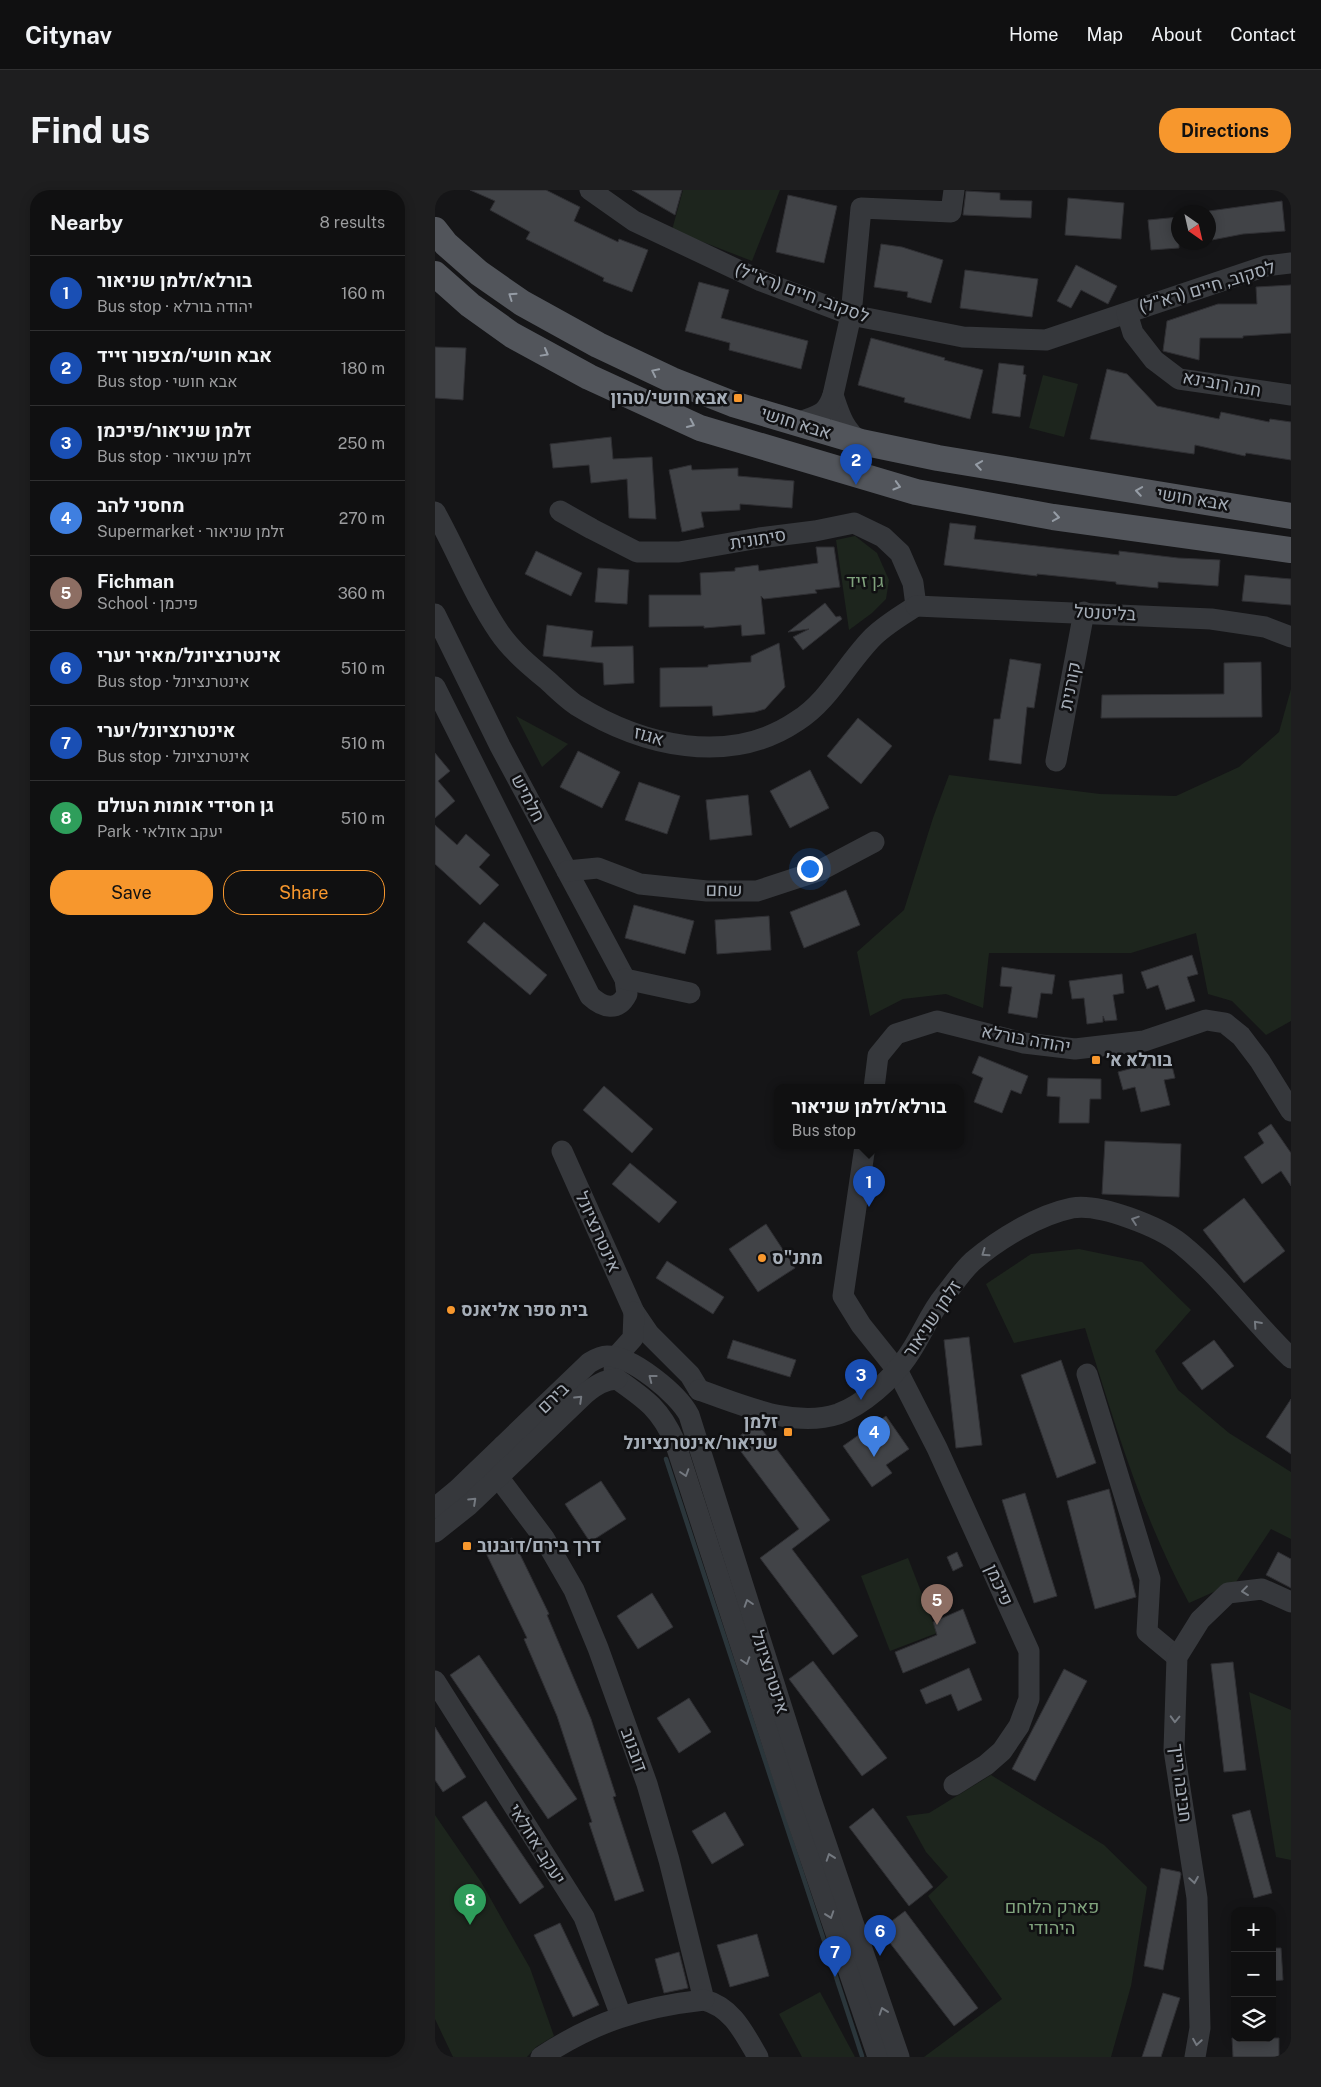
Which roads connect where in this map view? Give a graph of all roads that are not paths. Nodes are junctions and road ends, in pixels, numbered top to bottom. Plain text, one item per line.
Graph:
1 (590, 190) edge
2 (954, 190) edge
3 (435, 230) edge
4 (1291, 263) edge
5 (435, 274) edge
6 (1127, 313) junction
7 (851, 315) junction
8 (833, 395) junction
9 (1291, 395) edge
10 (797, 423) junction
11 (861, 442) junction
12 (560, 511) dead end
13 (435, 512) edge
14 (1291, 516) edge
15 (1291, 550) edge
16 (916, 606) junction
17 (1085, 612) junction
18 (435, 614) edge
19 (1291, 637) edge
20 (435, 687) edge
21 (1056, 761) dead end
22 (873, 842) dead end
23 (567, 871) junction
24 (625, 979) junction
25 (690, 993) dead end
26 (874, 1084) edge
27 (1291, 1111) edge
28 (865, 1149) edge
29 (561, 1151) dead end
30 (641, 1336) junction
31 (616, 1357) junction
32 (1291, 1358) edge
33 (897, 1370) junction
34 (1087, 1374) dead end
35 (617, 1379) junction
36 (699, 1390) junction
37 (647, 1400) junction
38 (683, 1404) junction
39 (503, 1446) junction
40 (498, 1477) junction
41 (435, 1508) edge
42 (435, 1532) edge
43 (1291, 1602) edge
44 (1177, 1657) junction
45 (435, 1681) edge
46 (954, 1785) dead end
47 (704, 2000) junction
48 (621, 2016) junction
49 (873, 2052) edge
50 (541, 2057) edge
51 (757, 2057) edge
52 (899, 2057) edge
53 (1195, 2057) edge

1 - 7 street, לסקוב, חיים (רא"ל)
2 - 7 street
10 -> 3 main road, אבא חושי
4 - 6 street, לסקוב, חיים (רא"ל)
5 -> 15 main road, אבא חושי
6 - 7 street, לסקוב, חיים (רא"ל)
6 - 9 street, חנה רובינא
7 - 8 street
8 - 10 street
8 - 11 street
10 - 11 main road, אבא חושי
14 -> 11 main road, אבא חושי
12 - 16 street, סיתונית
13 - 16 street, אגוז
16 - 17 street, בליטנטל
17 - 19 street, בליטנטל
17 - 21 street, קורנית
18 - 23 street, חלמיש
20 - 24 street, חלמיש
22 - 23 street, שחם
23 - 24 street, חלמיש
24 - 25 street
26 - 27 street, יהודה בורלא
28 - 33 street
29 - 30 street, אינטרנציונל
30 - 31 street
30 - 36 street
31 - 35 street
38 -> 31 street
31 - 39 street, בירם
32 -> 33 street, זלמן שניאור
33 - 36 street, זלמן שניאור
33 - 46 street, פיכמן
34 - 44 street
35 - 37 street, אינטרנציונל
40 -> 35 street, בירם
36 - 38 street
37 - 38 street
37 -> 49 street, אינטרנציונל
52 -> 38 street, אינטרנציונל
39 - 40 street
39 - 41 street, בירם
42 -> 40 street, בירם
40 - 47 street, דובנוב
43 -> 44 street
44 -> 53 street, חביבה רייך
45 - 48 street, יעקב אזולאי
47 - 48 street
47 - 51 street
48 - 50 street

